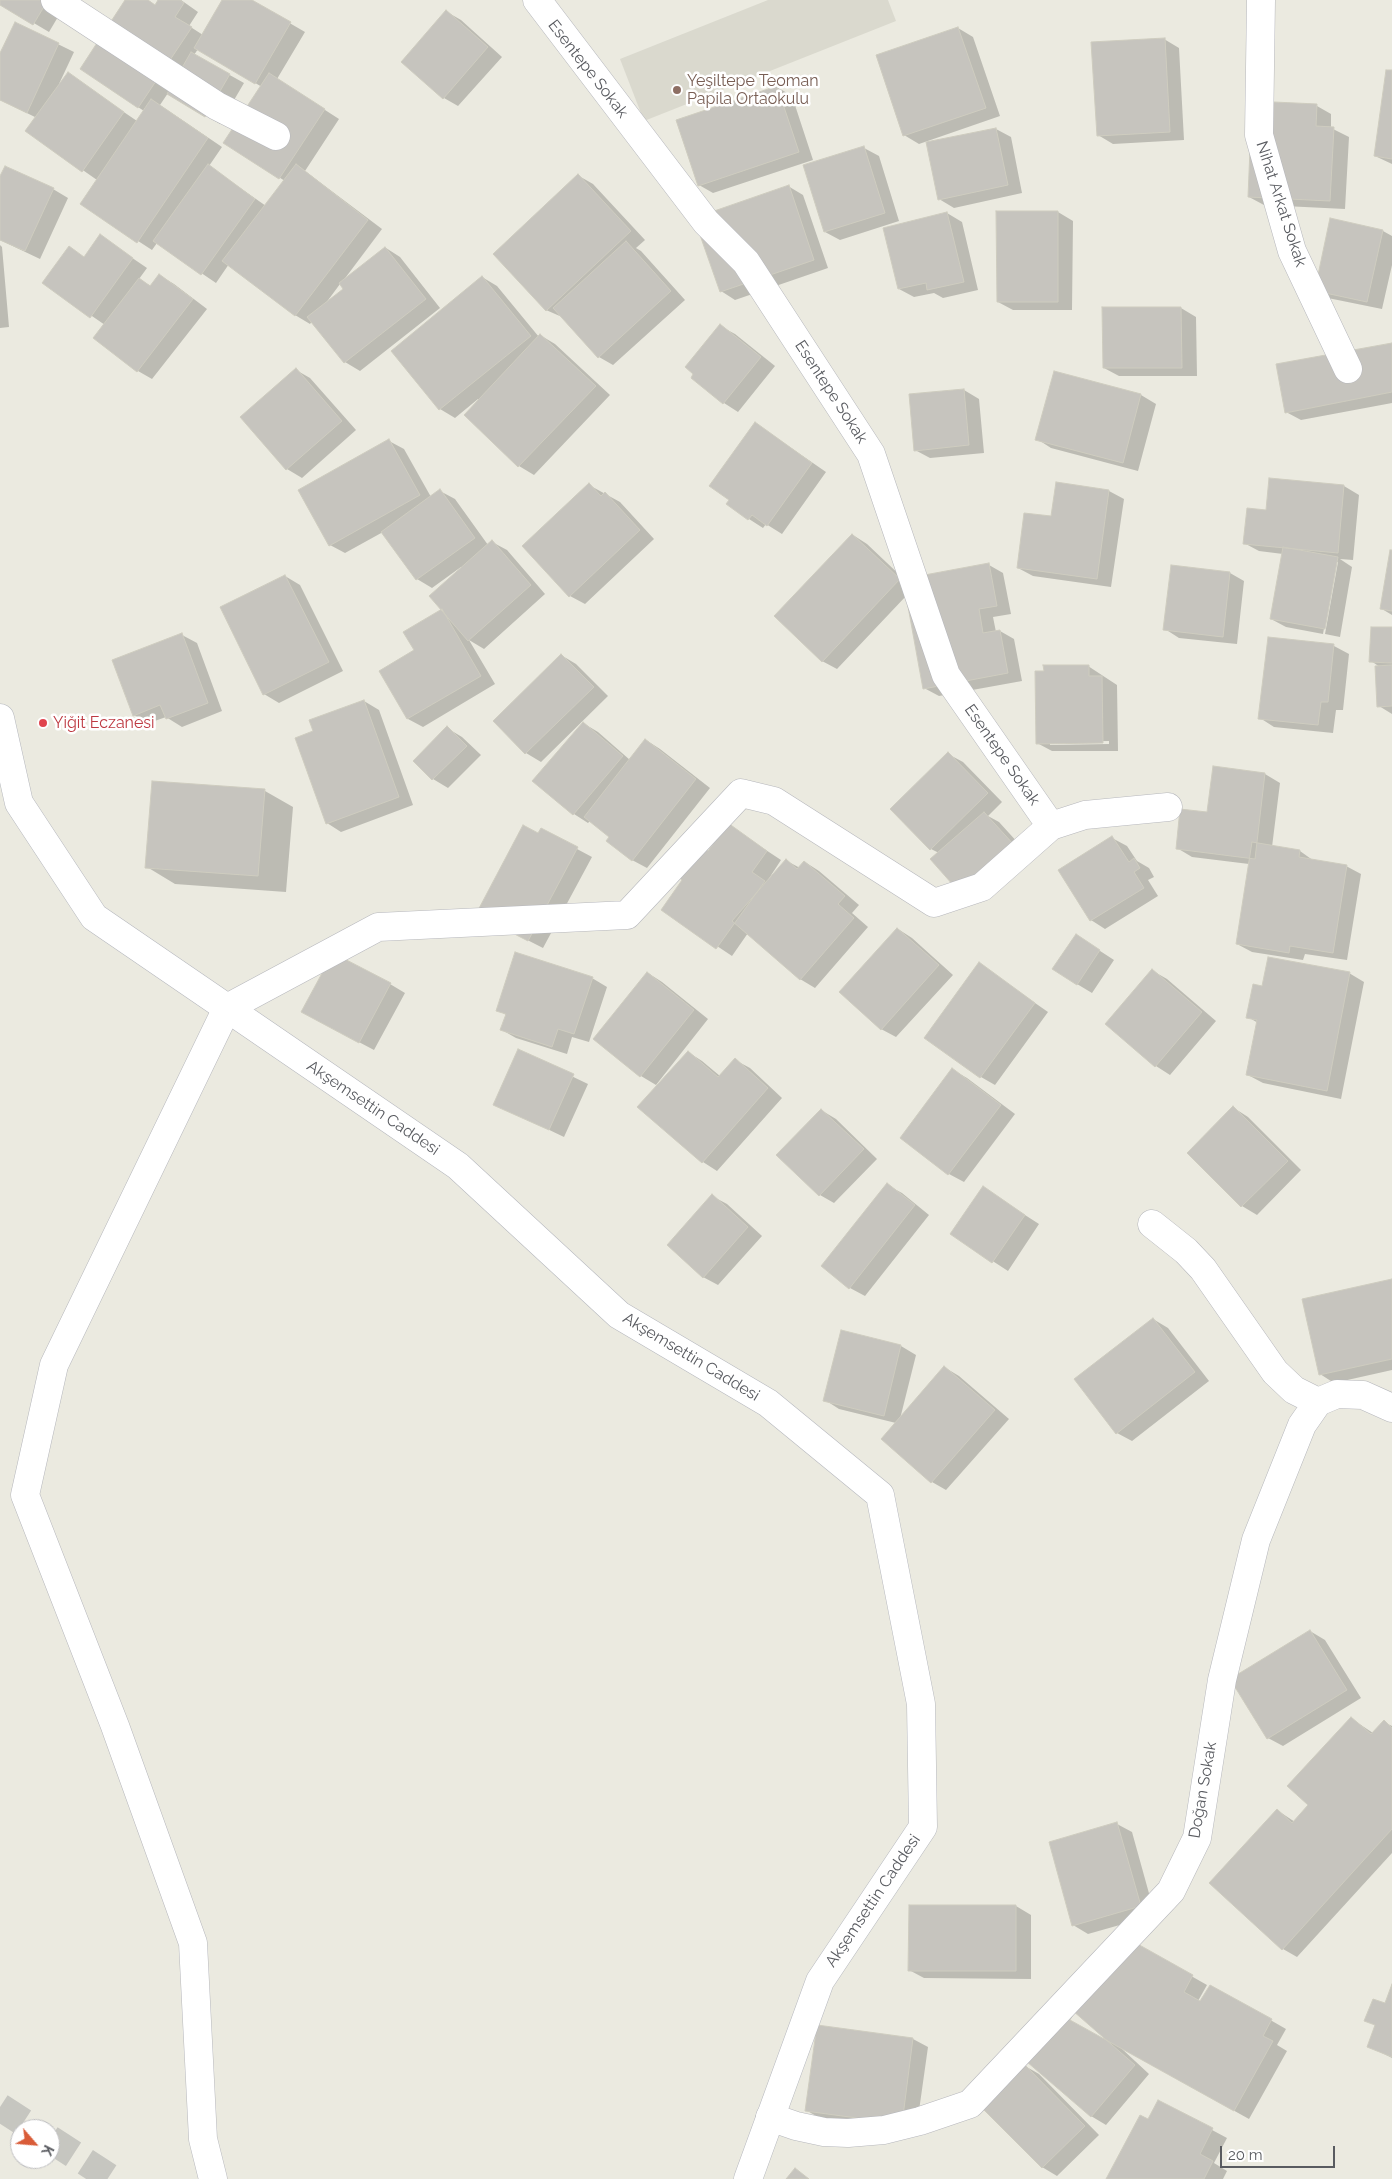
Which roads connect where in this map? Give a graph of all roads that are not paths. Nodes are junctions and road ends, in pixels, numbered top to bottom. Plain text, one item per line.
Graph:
1 (55, 0) edge
2 (537, 0) edge
3 (1261, 0) edge
4 (276, 136) dead end
5 (1348, 369) dead end
6 (0, 718) edge
7 (1168, 807) dead end
8 (1051, 826) junction
9 (227, 1008) junction
10 (1152, 1224) dead end
11 (1318, 1402) junction
12 (1392, 1408) edge
13 (770, 2117) junction
14 (213, 2179) edge
15 (748, 2179) edge

1 - 4 street
2 - 8 street, Esentepe Sokak
3 - 5 street, Nihat Arkat Sokak
6 - 9 street, Akşemsettin Caddesi
7 - 8 street
8 - 9 street
9 - 13 street, Akşemsettin Caddesi
9 - 14 street
10 - 11 street
11 - 12 street
11 - 13 street, Doğan Sokak
13 - 15 street, Akşemsettin Caddesi

